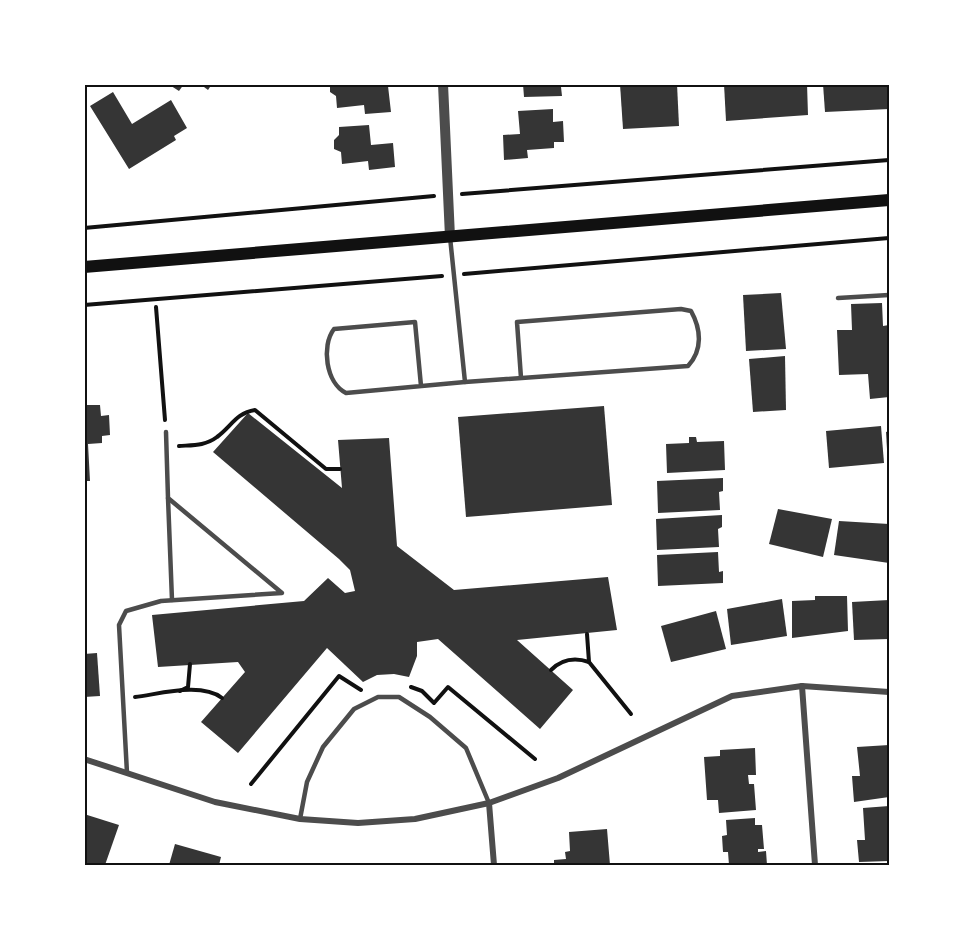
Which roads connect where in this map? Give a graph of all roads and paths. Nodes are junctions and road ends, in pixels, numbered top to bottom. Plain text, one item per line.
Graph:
1 (443, 84) edge
2 (889, 160) edge
3 (493, 192) dead end
4 (410, 198) dead end
5 (889, 201) edge
6 (84, 228) edge
7 (450, 237) junction
8 (889, 238) edge
9 (84, 267) edge
10 (490, 272) dead end
11 (432, 277) dead end
12 (889, 295) edge
13 (838, 298) dead end
14 (84, 305) edge
15 (156, 307) dead end
16 (521, 378) junction
17 (465, 382) junction
18 (421, 386) junction
19 (166, 432) joint
20 (166, 446) junction
21 (340, 470) dead end
22 (168, 498) junction
23 (172, 600) junction
24 (587, 633) dead end
25 (589, 662) junction
26 (190, 664) dead end
27 (551, 670) dead end
28 (405, 685) dead end
29 (801, 686) junction
30 (367, 687) dead end
31 (176, 692) junction
32 (889, 692) edge
33 (123, 698) junction
34 (222, 698) dead end
35 (631, 714) dead end
36 (84, 759) edge
37 (535, 759) dead end
38 (127, 773) junction
39 (251, 784) dead end
40 (489, 803) junction
41 (300, 819) junction
42 (494, 865) edge
43 (816, 865) edge

1 - 7 street
2 - 3 path
4 - 6 path
5 - 7 main road
7 - 9 main road
7 - 17 lane
8 - 10 path
11 - 14 path
12 - 13 lane
15 - 19 path
16 - 16 lane
16 - 17 lane
17 - 18 lane
18 - 18 lane
19 - 20 lane
20 - 21 path
20 - 22 lane
22 - 23 lane
22 - 23 lane
23 - 33 lane
24 - 25 path
25 - 27 path
25 - 35 path
26 - 31 path
28 - 37 path
29 - 32 street
29 - 40 street
29 - 43 street
30 - 39 path
31 - 33 path
31 - 34 path
33 - 38 lane
36 - 38 street
38 - 41 street
40 - 41 street
40 - 41 lane
40 - 42 street

